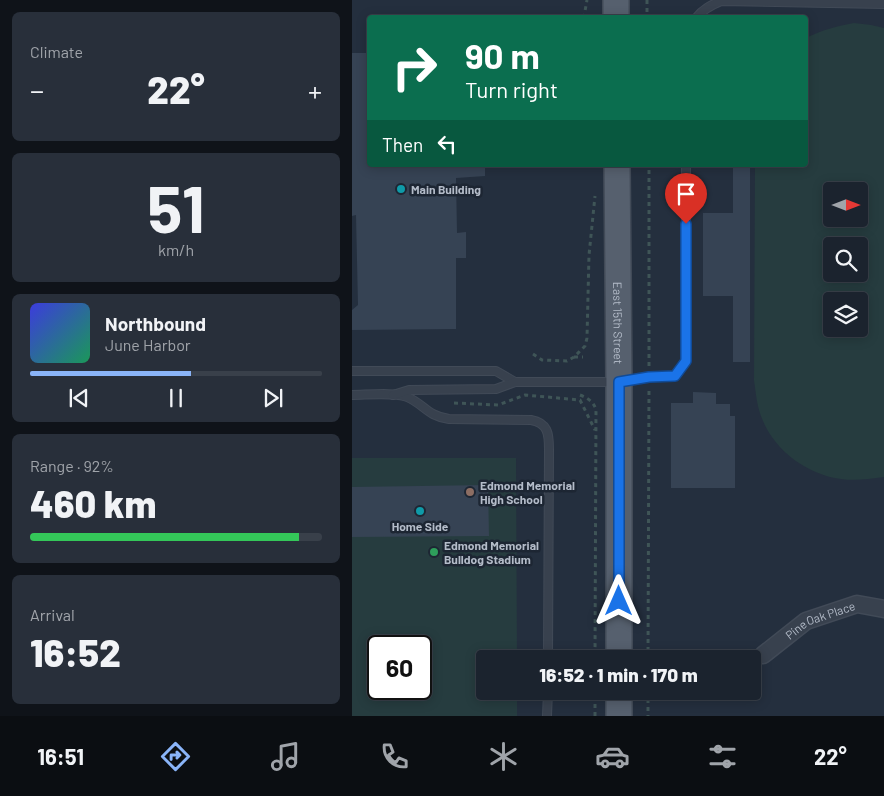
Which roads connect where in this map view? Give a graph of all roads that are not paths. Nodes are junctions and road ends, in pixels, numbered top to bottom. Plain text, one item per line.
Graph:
1 (616, 0) edge
2 (884, 4) edge
3 (616, 15) edge
4 (698, 15) edge
5 (617, 167) edge
6 (686, 167) edge
7 (352, 371) edge
8 (516, 382) junction
9 (619, 382) junction
10 (352, 395) edge
11 (393, 395) junction
12 (884, 609) edge
13 (548, 650) edge
14 (619, 650) edge
15 (763, 655) dead end
16 (548, 700) edge
17 (619, 700) edge
18 (547, 716) edge
19 (618, 716) edge

1 - 3 main road
2 - 4 lane
5 - 9 main road, East 15th Street
6 - 9 lane
7 - 8 lane
8 - 9 lane
8 - 11 lane
9 - 14 main road, East 15th Street
10 - 11 lane
11 - 13 lane
12 - 15 street, Pine Oak Place
16 - 18 lane
17 - 19 main road

